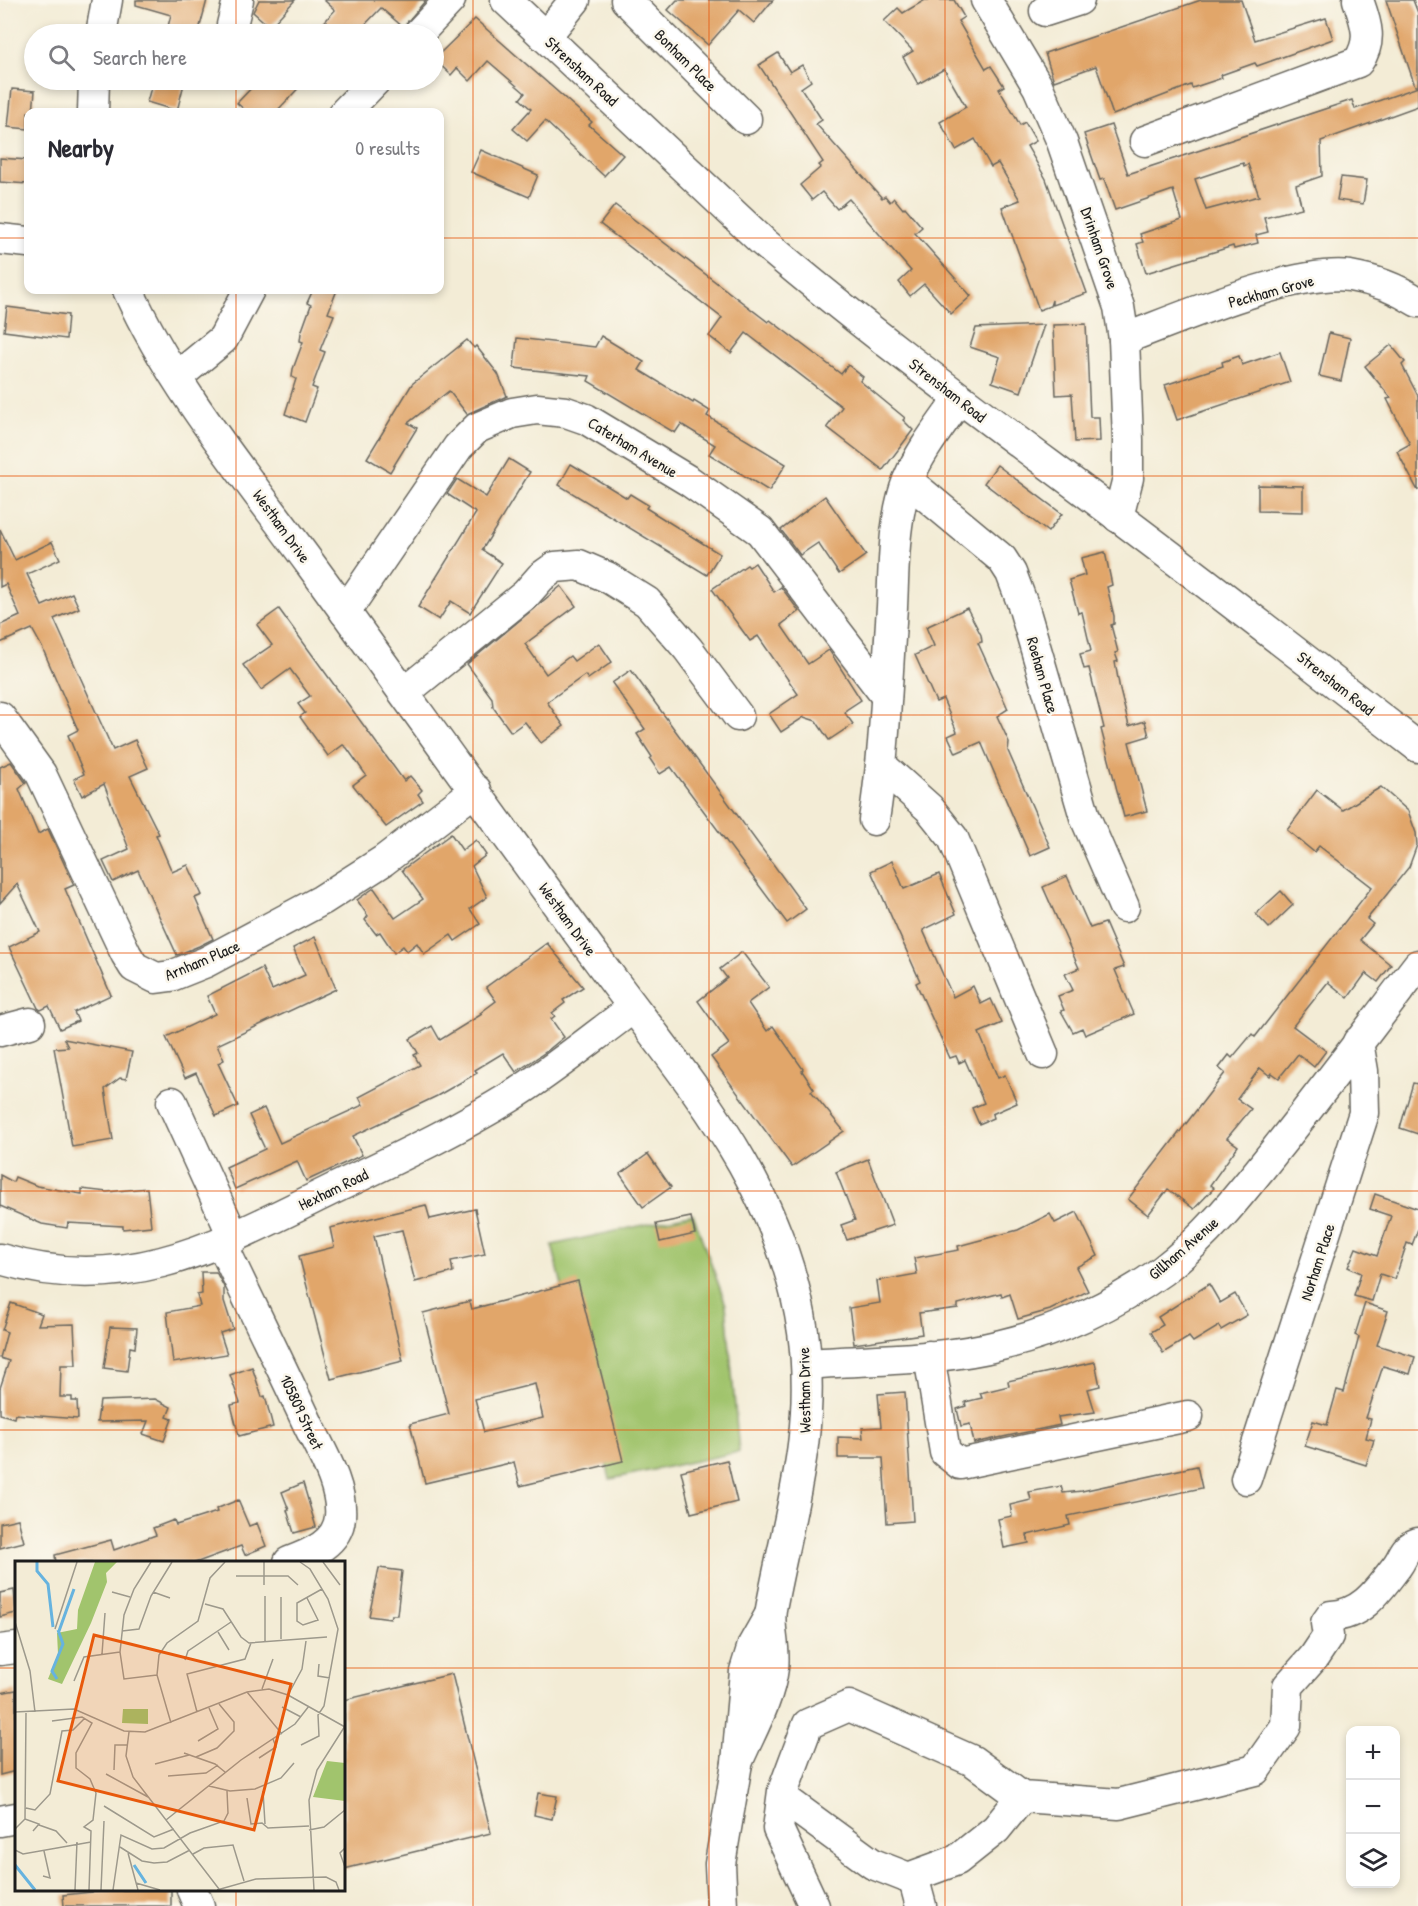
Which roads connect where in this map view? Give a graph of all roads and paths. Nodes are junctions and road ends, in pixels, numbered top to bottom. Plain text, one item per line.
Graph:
1 (107, 0) edge
2 (450, 0) edge
3 (506, 0) edge
4 (574, 0) edge
5 (626, 0) edge
6 (986, 0) edge
7 (1079, 0) edge
8 (1358, 0) edge
9 (1046, 11) dead end
10 (103, 24) edge
11 (427, 24) edge
12 (544, 37) junction
13 (94, 90) edge
14 (366, 90) edge
15 (93, 108) edge
16 (349, 108) edge
17 (746, 119) dead end
18 (1145, 141) dead end
19 (0, 239) edge
20 (24, 242) edge
21 (130, 294) edge
22 (247, 294) edge
23 (1418, 302) edge
24 (1124, 339) junction
25 (177, 377) junction
26 (959, 399) junction
27 (908, 482) junction
28 (1118, 517) junction
29 (345, 612) junction
30 (405, 692) junction
31 (886, 696) junction
32 (738, 716) dead end
33 (0, 717) edge
34 (1418, 747) edge
35 (882, 766) junction
36 (476, 790) junction
37 (874, 820) dead end
38 (1124, 907) dead end
39 (1418, 964) edge
40 (633, 1008) junction
41 (30, 1023) dead end
42 (0, 1031) edge
43 (1358, 1042) junction
44 (1043, 1054) dead end
45 (172, 1102) dead end
46 (228, 1241) junction
47 (0, 1259) edge
48 (929, 1356) junction
49 (807, 1364) junction
50 (1188, 1416) dead end
51 (1246, 1479) dead end
52 (1418, 1543) edge
53 (294, 1561) edge
54 (15, 1648) edge
55 (0, 1650) edge
56 (1022, 1797) junction
57 (783, 1798) junction
58 (15, 1818) edge
59 (0, 1821) edge
60 (908, 1878) junction
61 (192, 1891) edge
62 (199, 1906) edge
63 (722, 1906) edge
64 (814, 1906) edge
65 (921, 1906) edge

1 - 10 street
2 - 11 street
3 - 12 street, Strensham Road
4 - 12 street
5 - 17 street, Bonham Place
6 - 24 street, Drinham Grove
7 - 9 street
8 - 18 street
12 - 26 street, Strensham Road
13 - 15 street
14 - 16 street
19 - 20 street
21 - 25 street, Westham Drive
22 - 25 street
23 - 24 street, Peckham Grove
24 - 28 street, Drinham Grove
25 - 29 street, Westham Drive
26 - 27 street
26 - 28 street, Strensham Road
27 - 31 street
27 - 38 street, Roeham Place
28 - 34 street, Strensham Road
29 - 30 street, Westham Drive
29 - 31 street, Caterham Avenue
30 - 32 street
30 - 36 street, Westham Drive
31 - 35 street
33 - 36 street, Arnham Place
35 - 37 street
35 - 44 street
36 - 40 street, Westham Drive
39 - 43 street, Gillham Avenue
40 - 46 street, Hexham Road
40 - 49 street, Westham Drive
41 - 42 street
43 - 48 street, Gillham Avenue
43 - 51 street, Norham Place
45 - 46 street
46 - 47 street, Hexham Road
46 - 53 street, 105809 Street
48 - 49 street, Gillham Avenue
48 - 50 street
49 - 63 street, Westham Drive
52 - 56 street
54 - 55 street
56 - 57 street
56 - 60 street
57 - 60 street
57 - 64 street
58 - 59 street
60 - 65 street
61 - 62 street

